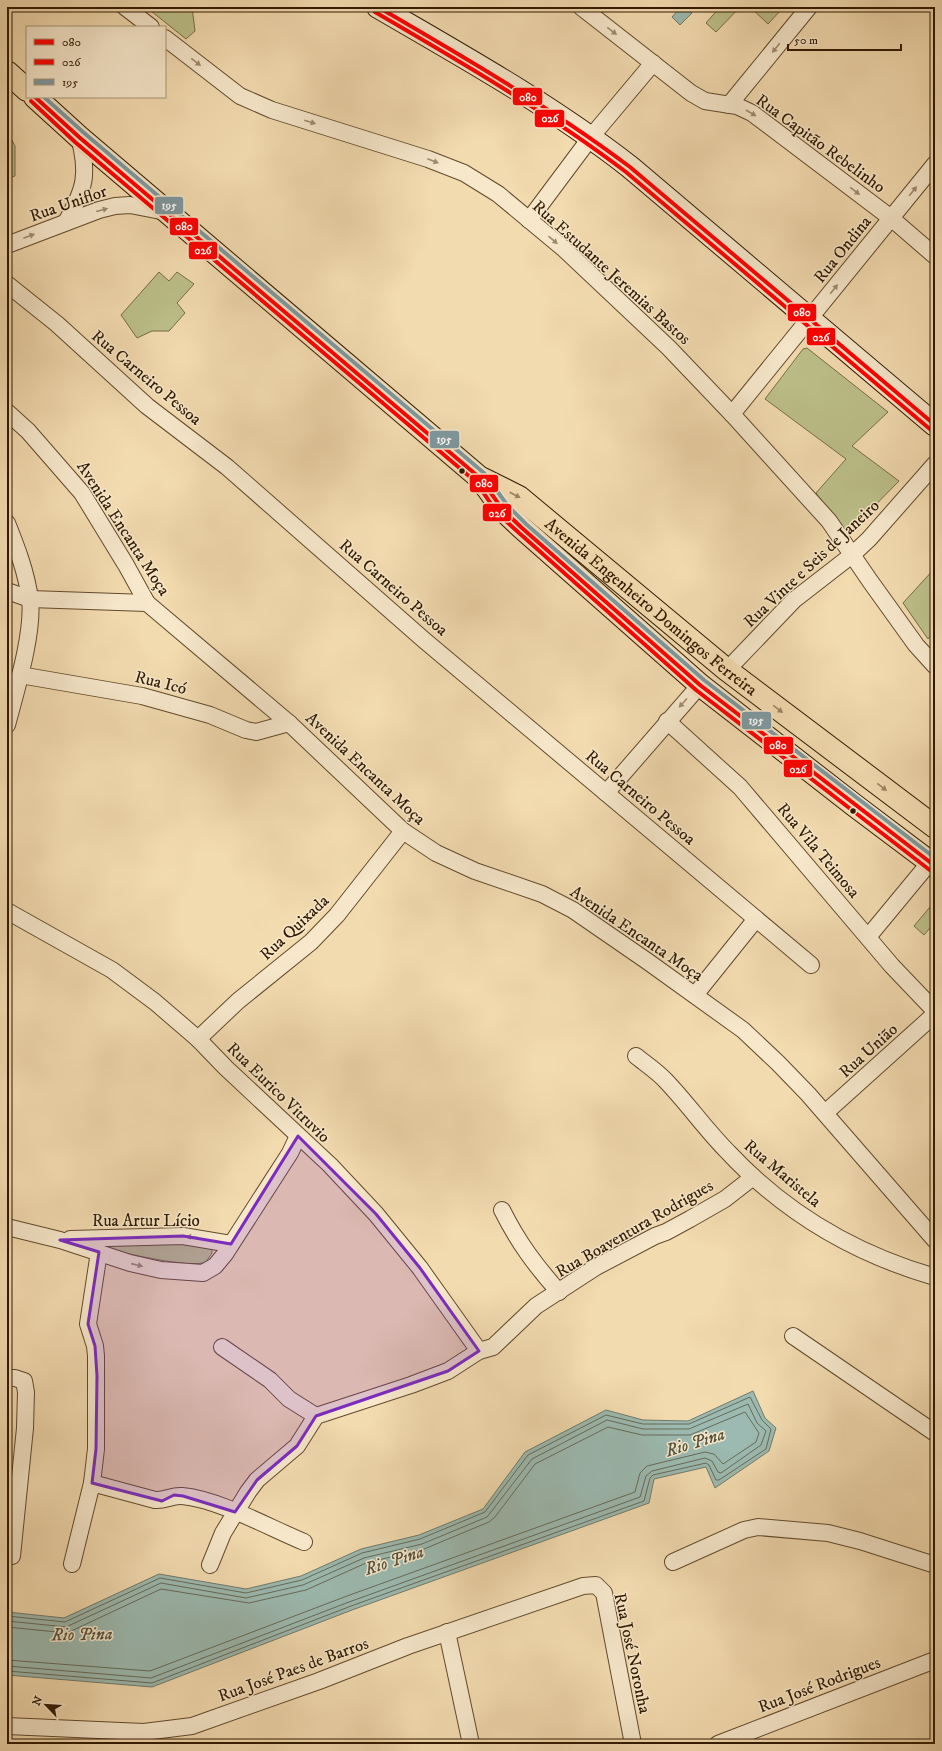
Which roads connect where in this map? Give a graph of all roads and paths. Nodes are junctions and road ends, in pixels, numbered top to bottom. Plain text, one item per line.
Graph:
1 (125, 7) edge
2 (378, 7) edge
3 (581, 7) edge
4 (809, 7) edge
5 (150, 26) edge
6 (166, 39) edge
7 (653, 64) junction
8 (7, 72) edge
9 (26, 89) edge
10 (36, 98) edge
11 (728, 105) junction
12 (79, 137) junction
13 (591, 137) junction
14 (935, 164) edge
15 (167, 212) junction
16 (891, 218) junction
17 (528, 220) junction
18 (66, 222) junction
19 (7, 245) edge
20 (935, 256) edge
21 (7, 284) edge
22 (809, 320) junction
23 (7, 412) edge
24 (732, 414) junction
25 (935, 425) edge
26 (935, 464) edge
27 (480, 478) junction
28 (7, 523) edge
29 (852, 556) junction
30 (7, 591) edge
31 (30, 599) junction
32 (147, 603) junction
33 (935, 666) edge
34 (727, 670) junction
35 (20, 675) junction
36 (700, 685) junction
37 (667, 721) junction
38 (289, 723) junction
39 (7, 725) edge
40 (606, 793) junction
41 (935, 827) edge
42 (403, 832) junction
43 (933, 861) edge
44 (7, 911) edge
45 (756, 919) junction
46 (868, 937) junction
47 (811, 965) dead end
48 (695, 995) junction
49 (935, 1011) edge
50 (935, 1014) edge
51 (198, 1039) junction
52 (636, 1056) dead end
53 (825, 1113) junction
54 (298, 1136) junction
55 (752, 1178) junction
56 (502, 1210) dead end
57 (7, 1227) edge
58 (119, 1238) junction
59 (60, 1240) junction
60 (935, 1240) edge
61 (230, 1244) junction
62 (99, 1252) junction
63 (117, 1258) junction
64 (935, 1276) edge
65 (559, 1292) junction
66 (793, 1336) dead end
67 (222, 1347) dead end
68 (479, 1351) junction
69 (7, 1378) edge
70 (316, 1416) junction
71 (935, 1433) edge
72 (92, 1483) junction
73 (235, 1512) junction
74 (304, 1542) dead end
75 (12, 1556) dead end
76 (674, 1562) dead end
77 (72, 1564) dead end
78 (210, 1565) dead end
79 (935, 1565) edge
80 (583, 1586) joint
81 (447, 1632) junction
82 (935, 1660) edge
83 (7, 1726) edge
84 (471, 1744) edge
85 (633, 1744) edge
86 (718, 1744) edge

1 - 5 street
2 - 13 main road
3 -> 7 street, Rua Capitão Rebelinho
4 -> 11 street
6 -> 17 street, Rua Estudante Jeremias Bastos
7 - 11 street, Rua Capitão Rebelinho
7 - 13 street
8 - 9 main road
10 - 12 main road, Avenida Engenheiro Domingos Ferreira
11 -> 16 street, Rua Capitão Rebelinho
12 - 15 main road, Avenida Engenheiro Domingos Ferreira
12 - 18 street
13 - 17 street
13 - 22 main road
16 -> 14 street, Rua Ondina
18 -> 15 street, Rua Uniflor
15 - 27 main road, Avenida Engenheiro Domingos Ferreira
16 - 20 street, Rua Capitão Rebelinho
22 -> 16 street, Rua Ondina
17 -> 24 street, Rua Estudante Jeremias Bastos
19 -> 18 street, Rua Uniflor
21 - 40 street, Rua Carneiro Pessoa
22 - 24 street, Rua Ondina
22 - 25 main road
23 - 32 street, Avenida Encanta Moça
24 - 29 street, Rua Estudante Jeremias Bastos
26 - 29 street, Rua Vinte e Seis de Janeiro
27 -> 34 main road, Avenida Engenheiro Domingos Ferreira
27 - 36 main road, Avenida Engenheiro Domingos Ferreira
28 - 31 street
29 - 33 street, Rua Estudante Jeremias Bastos
29 - 34 street, Rua Vinte e Seis de Janeiro
30 - 31 street
31 - 32 street
31 - 35 street
32 - 38 street, Avenida Encanta Moça
34 -> 41 main road, Avenida Engenheiro Domingos Ferreira
35 - 38 street, Rua Icó
35 - 39 street
36 -> 37 street
36 - 43 main road, Avenida Engenheiro Domingos Ferreira
37 - 40 street
37 - 46 street, Rua Vila Teimosa
38 - 42 street, Avenida Encanta Moça
40 - 45 street, Rua Carneiro Pessoa
42 - 48 street, Avenida Encanta Moça
42 - 51 street, Rua Quixada
43 - 46 street
44 - 51 street, Rua Eurico Vitruvio
45 - 47 street, Rua Carneiro Pessoa
45 - 48 street
46 - 49 street, Rua Vila Teimosa
48 - 53 street, Avenida Encanta Moça
50 - 53 street, Rua União
51 - 54 street, Rua Eurico Vitruvio
52 - 55 street, Rua Maristela
53 - 60 street, Avenida Encanta Moça
54 - 61 street, Rua Artur Lício
54 - 68 street, Rua Eurico Vitruvio
55 - 64 street, Rua Maristela
55 - 65 street, Rua Boaventura Rodrigues
56 - 65 street
57 - 59 street, Rua Artur Lício
58 - 59 street, Rua Artur Lício
61 -> 58 street, Rua Artur Lício
58 - 63 street
59 - 62 street, Rua Artur Lício
63 -> 61 street, Rua Artur Lício
62 - 63 street, Rua Artur Lício
62 - 72 street
65 - 68 street, Rua Boaventura Rodrigues
66 - 71 street
67 - 70 street
68 - 70 street, Rua Boaventura Rodrigues
69 - 75 street
70 - 73 street
72 - 73 street
72 - 77 street
73 - 74 street
73 - 78 street
76 - 79 street
80 - 81 street, Rua José Paes de Barros
80 - 85 street, Rua José Noronha
81 - 83 street, Rua José Paes de Barros
81 - 84 street
82 - 86 street, Rua José Rodrigues

